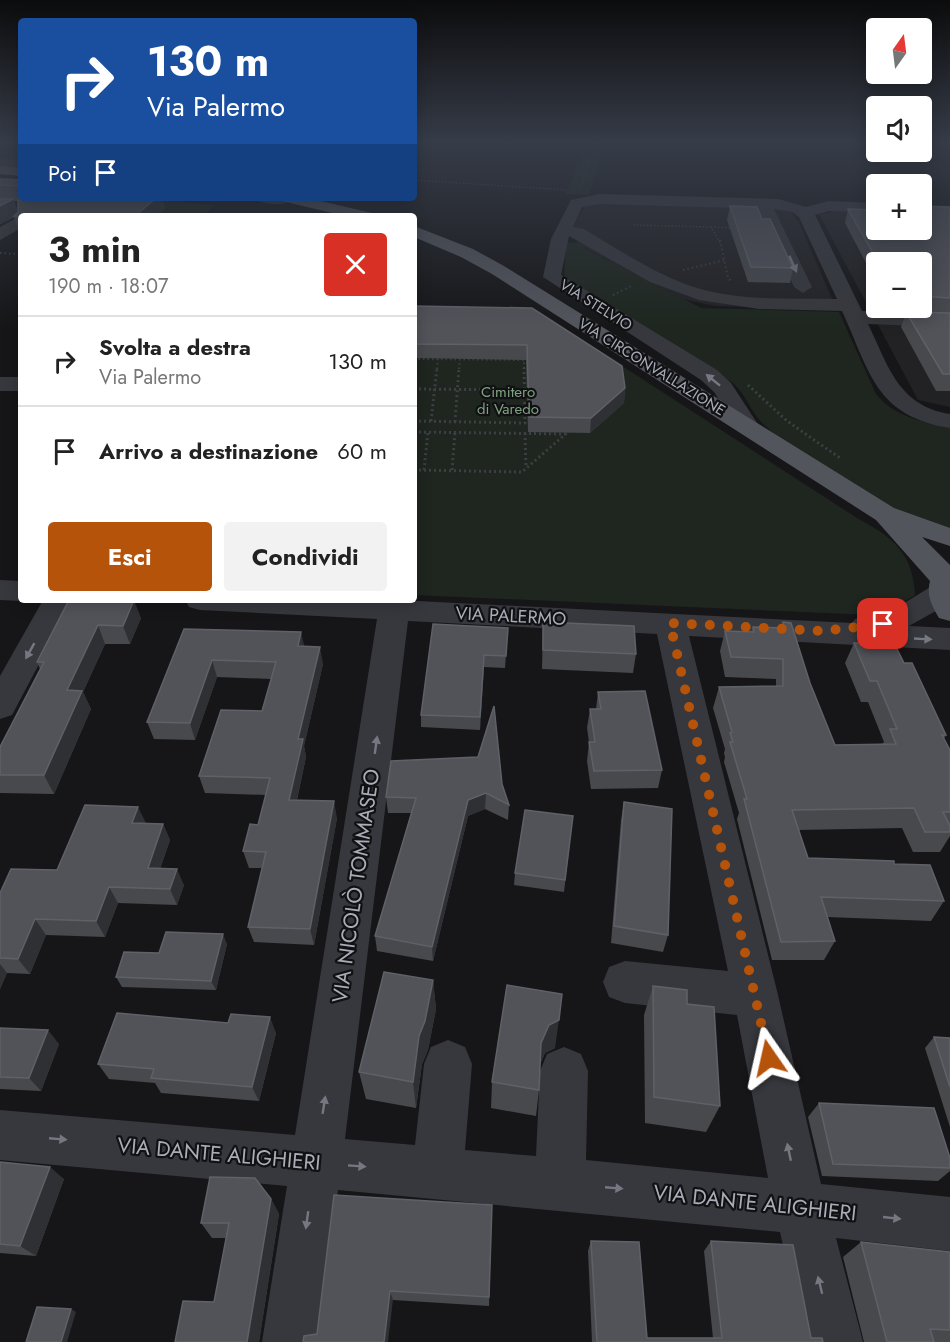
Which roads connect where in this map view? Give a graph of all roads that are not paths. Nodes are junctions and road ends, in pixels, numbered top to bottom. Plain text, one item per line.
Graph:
1 (312, 204) edge
2 (572, 204) edge
3 (729, 204) edge
4 (759, 204) edge
5 (866, 208) edge
6 (353, 213) edge
7 (806, 214) junction
8 (18, 219) edge
9 (417, 232) edge
10 (0, 235) edge
11 (563, 235) junction
12 (803, 287) dead end
13 (852, 311) junction
14 (950, 321) edge
15 (0, 384) edge
16 (18, 384) edge
17 (950, 421) edge
18 (747, 426) junction
19 (884, 514) junction
20 (950, 538) edge
21 (947, 589) edge
22 (0, 590) edge
23 (18, 591) edge
24 (56, 603) edge
25 (265, 603) edge
26 (394, 609) junction
27 (670, 623) junction
28 (823, 631) junction
29 (950, 639) edge
30 (0, 706) edge
31 (625, 982) dead end
32 (756, 995) junction
33 (448, 1064) dead end
34 (564, 1071) dead end
35 (0, 1135) edge
36 (315, 1162) junction
37 (438, 1172) junction
38 (560, 1184) junction
39 (802, 1209) junction
40 (950, 1224) edge
41 (291, 1342) edge
42 (834, 1342) edge

1 - 6 main road
2 - 11 street, VIA STELVIO
3 -> 12 street
4 - 7 street
5 - 7 street
7 - 13 street
8 - 10 street
9 - 18 main road, VIA CIRCONVALLAZIONE
11 - 13 street
18 -> 11 street, VIA STELVIO
13 - 14 street
13 - 17 street
15 - 16 street
18 - 19 main road, VIA CIRCONVALLAZIONE
19 - 20 main road, VIA CIRCONVALLAZIONE
19 - 21 main road, VIA CIRCONVALLAZIONE
21 - 28 street, VIA PALERMO
22 - 23 street
24 -> 30 street
25 - 26 street, VIA PALERMO
26 - 27 street, VIA PALERMO
36 -> 26 street, VIA NICOLÒ TOMMASEO
27 - 28 street, VIA PALERMO
27 - 32 street
28 -> 29 street, VIA PALERMO
31 - 32 street
39 -> 32 street
33 - 37 street
34 - 38 street
35 -> 36 street, VIA DANTE ALIGHIERI
36 -> 37 street, VIA DANTE ALIGHIERI
36 -> 41 street, VIA NICOLÒ TOMMASEO
37 - 38 street, VIA DANTE ALIGHIERI
38 -> 39 street, VIA DANTE ALIGHIERI
39 -> 40 street, VIA DANTE ALIGHIERI
42 -> 39 street

